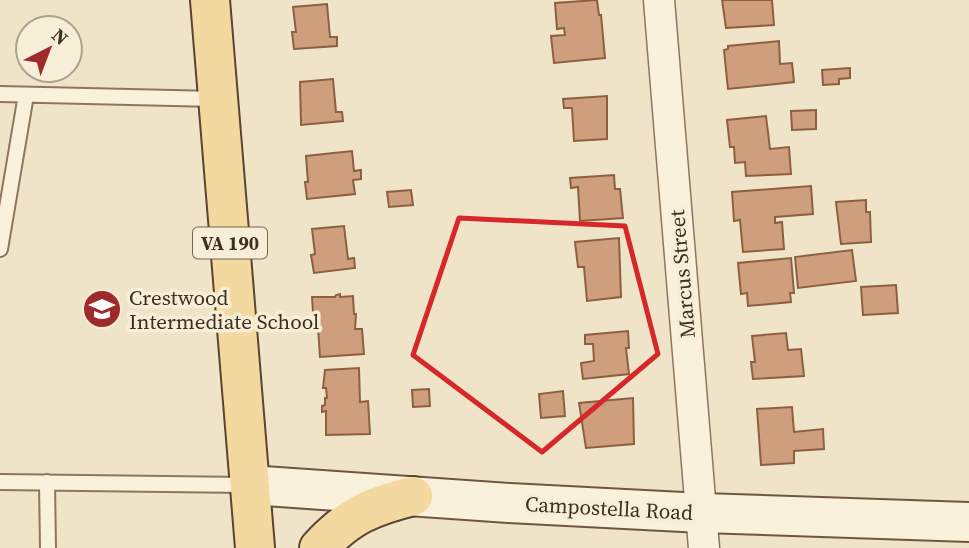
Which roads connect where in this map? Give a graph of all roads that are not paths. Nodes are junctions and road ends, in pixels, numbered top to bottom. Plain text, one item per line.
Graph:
1 (210, 0) edge
2 (659, 0) edge
3 (0, 94) edge
4 (26, 95) junction
5 (219, 99) junction
6 (0, 249) edge
7 (0, 482) edge
8 (47, 482) junction
9 (250, 485) junction
10 (413, 496) junction
11 (969, 522) edge
12 (703, 530) edge
13 (48, 548) edge
14 (255, 548) edge
15 (319, 548) edge

1 - 5 main road, VA 190
2 - 12 street, Marcus Street
3 - 4 lane
4 - 5 lane
4 - 6 lane
5 - 9 main road, VA 190
7 - 8 lane
8 - 9 lane
8 - 13 lane
9 - 10 main road, Campostella Road
9 - 14 main road, VA 190
10 - 12 main road, Campostella Road
10 - 15 main road
11 - 12 main road, Campostella Road

